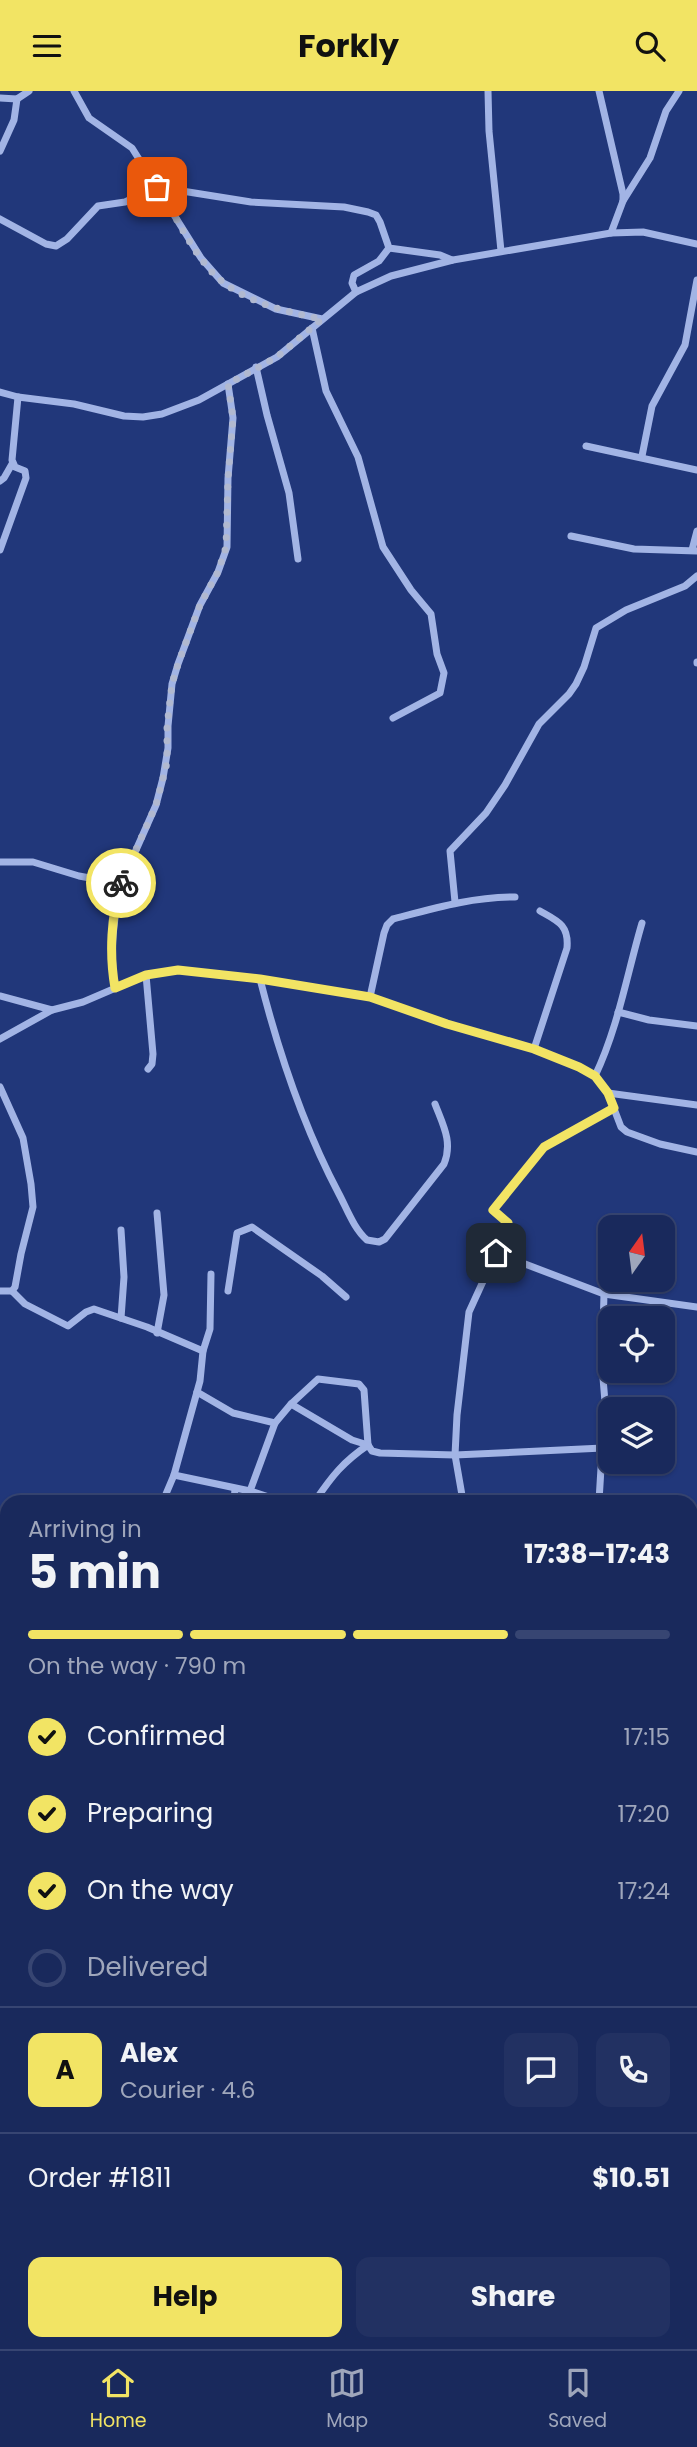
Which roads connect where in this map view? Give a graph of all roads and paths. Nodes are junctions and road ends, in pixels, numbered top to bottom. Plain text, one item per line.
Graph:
1 (29, 91) edge
2 (74, 91) edge
3 (488, 91) edge
4 (599, 91) edge
5 (679, 91) edge
6 (0, 98) edge
7 (17, 99) junction
8 (0, 151) edge
9 (157, 187) junction
10 (623, 201) junction
11 (0, 219) edge
12 (611, 233) junction
13 (697, 244) edge
14 (389, 248) junction
15 (501, 251) junction
16 (453, 260) junction
17 (697, 280) edge
18 (356, 292) junction
19 (322, 319) junction
20 (312, 328) junction
21 (257, 366) junction
22 (228, 384) junction
23 (0, 392) edge
24 (18, 397) junction
25 (586, 446) dead end
26 (642, 456) junction
27 (12, 464) junction
28 (697, 470) edge
29 (0, 481) edge
30 (697, 531) edge
31 (571, 536) dead end
32 (0, 550) edge
33 (694, 551) edge
34 (298, 559) dead end
35 (697, 576) edge
36 (393, 718) dead end
37 (0, 862) edge
38 (120, 886) junction
39 (515, 897) dead end
40 (455, 902) junction
41 (540, 911) dead end
42 (642, 923) dead end
43 (146, 975) junction
44 (260, 979) junction
45 (115, 988) junction
46 (0, 996) edge
47 (370, 997) junction
48 (52, 1010) junction
49 (618, 1011) junction
50 (697, 1026) edge
51 (0, 1039) edge
52 (534, 1049) junction
53 (148, 1069) dead end
54 (595, 1076) junction
55 (0, 1087) edge
56 (608, 1093) junction
57 (4, 1101) edge
58 (435, 1104) dead end
59 (697, 1105) edge
60 (614, 1108) junction
61 (697, 1153) edge
62 (157, 1213) dead end
63 (121, 1230) dead end
64 (496, 1253) junction
65 (211, 1274) dead end
66 (0, 1291) edge
67 (12, 1291) junction
68 (228, 1291) dead end
69 (604, 1294) junction
70 (346, 1297) dead end
71 (697, 1307) edge
72 (121, 1318) junction
73 (157, 1333) junction
74 (203, 1351) junction
75 (197, 1392) junction
76 (605, 1397) edge
77 (291, 1404) junction
78 (275, 1423) junction
79 (368, 1445) junction
80 (598, 1448) edge
81 (455, 1455) junction
82 (602, 1474) edge
83 (174, 1475) junction
84 (235, 1489) junction
85 (250, 1491) junction
86 (166, 1495) edge
87 (234, 1495) edge
88 (262, 1495) edge
89 (320, 1495) edge
90 (462, 1495) edge
91 (600, 1495) edge

1 - 7 street
2 - 9 street
3 - 15 street
4 - 10 street
5 - 10 street
6 - 7 street
7 - 8 street
9 - 11 street
9 - 14 street
9 - 19 street
10 - 12 street
12 - 13 street
12 - 15 street
14 - 16 street
14 - 18 street
15 - 16 street
16 - 18 street
17 - 26 street
18 - 19 street
19 - 20 street
20 - 21 street
20 - 36 street
21 - 22 street
21 - 34 street
22 - 24 street
22 - 38 street
23 - 24 street
24 - 27 street
25 - 26 street
26 - 28 street
27 - 29 street
27 - 32 street
30 - 33 street
31 - 33 street
35 - 40 street
37 - 38 street
38 - 45 street
39 - 40 street
40 - 47 street
41 - 52 street
42 - 49 street
43 - 44 street
43 - 45 street
43 - 53 street
44 - 47 street
44 - 58 street
45 - 48 street
46 - 48 street
47 - 52 street
48 - 51 street
49 - 50 street
49 - 54 street
52 - 54 street
54 - 56 street
55 - 57 street
56 - 59 street
56 - 60 street
57 - 67 street
60 - 61 street
60 - 64 street
62 - 73 street
63 - 72 street
64 - 69 street
64 - 81 street
65 - 74 street
66 - 67 street
67 - 72 street
68 - 70 street
69 - 71 street
69 - 76 street
72 - 73 street
73 - 74 street
74 - 75 street
75 - 78 street
75 - 83 street
77 - 78 street
77 - 79 street
77 - 79 street
78 - 85 street
79 - 81 street
79 - 89 street
80 - 81 street
81 - 90 street
82 - 91 street
83 - 84 street
83 - 86 street
84 - 85 street
84 - 87 street
85 - 88 street

